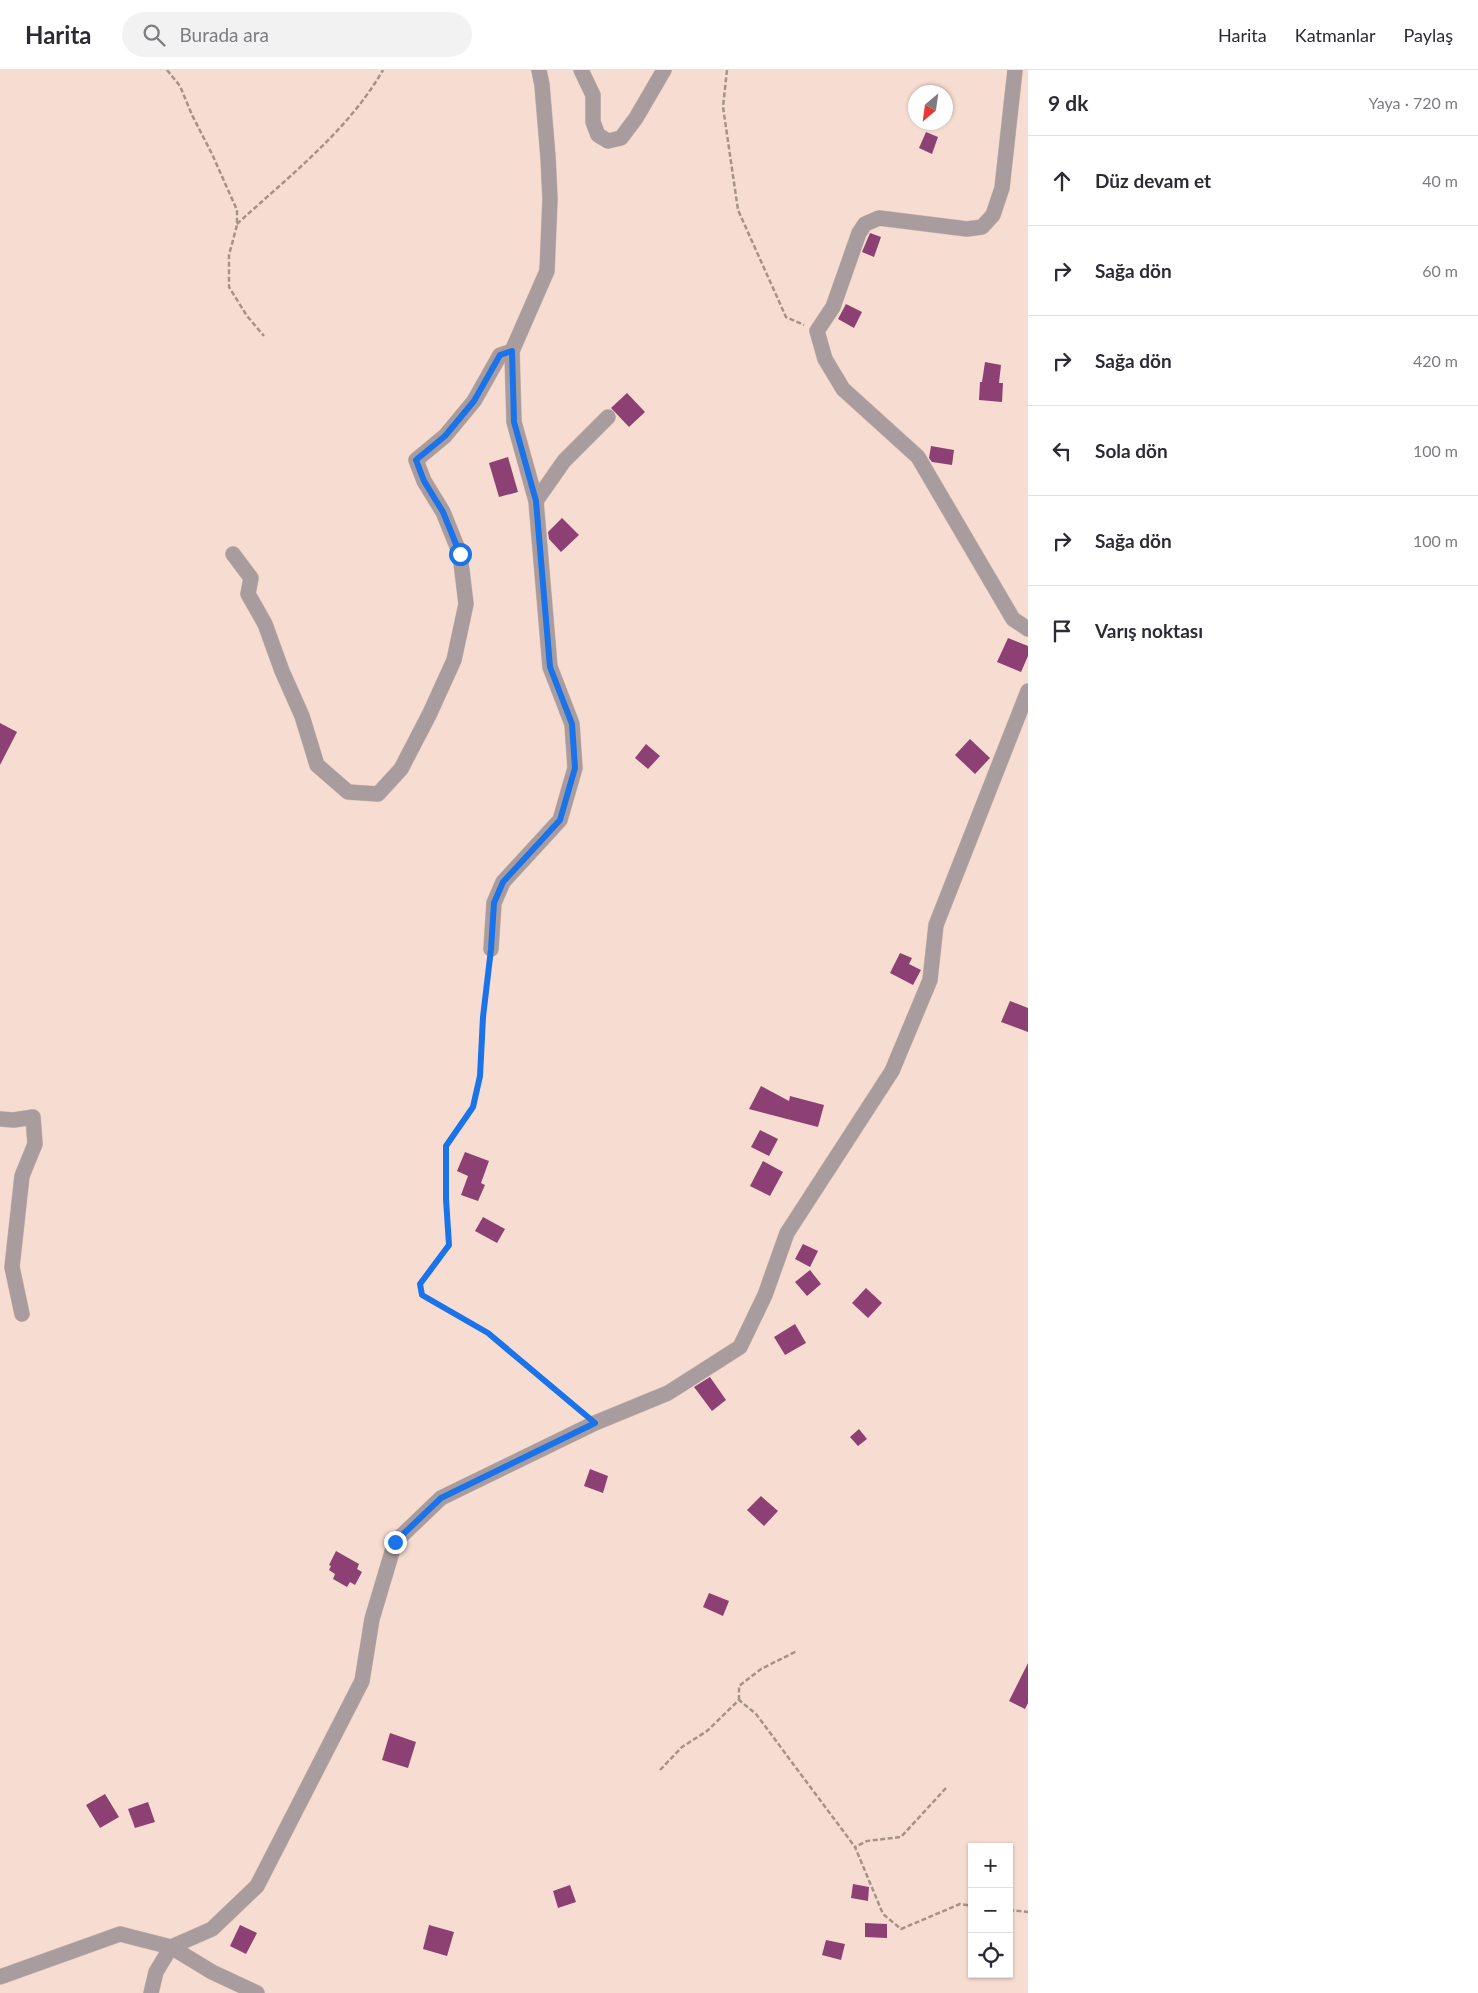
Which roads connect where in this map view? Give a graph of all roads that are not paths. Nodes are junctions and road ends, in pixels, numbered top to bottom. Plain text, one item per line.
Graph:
1 (538, 70) edge
2 (581, 70) edge
3 (664, 70) edge
4 (1015, 70) edge
5 (512, 351) junction
6 (608, 417) dead end
7 (536, 501) junction
8 (234, 554) dead end
9 (1028, 629) edge
10 (1028, 691) edge
11 (491, 949) road end
12 (0, 1119) edge
13 (22, 1314) dead end
14 (171, 1947) junction
15 (0, 1977) edge
16 (151, 1993) edge
17 (257, 1993) edge

1 - 5 street
2 - 3 street
4 - 9 street
5 - 7 street
5 - 8 street
6 - 7 street
7 - 11 street
10 - 14 street
12 - 13 street
14 - 15 street
14 - 16 street
14 - 17 street

